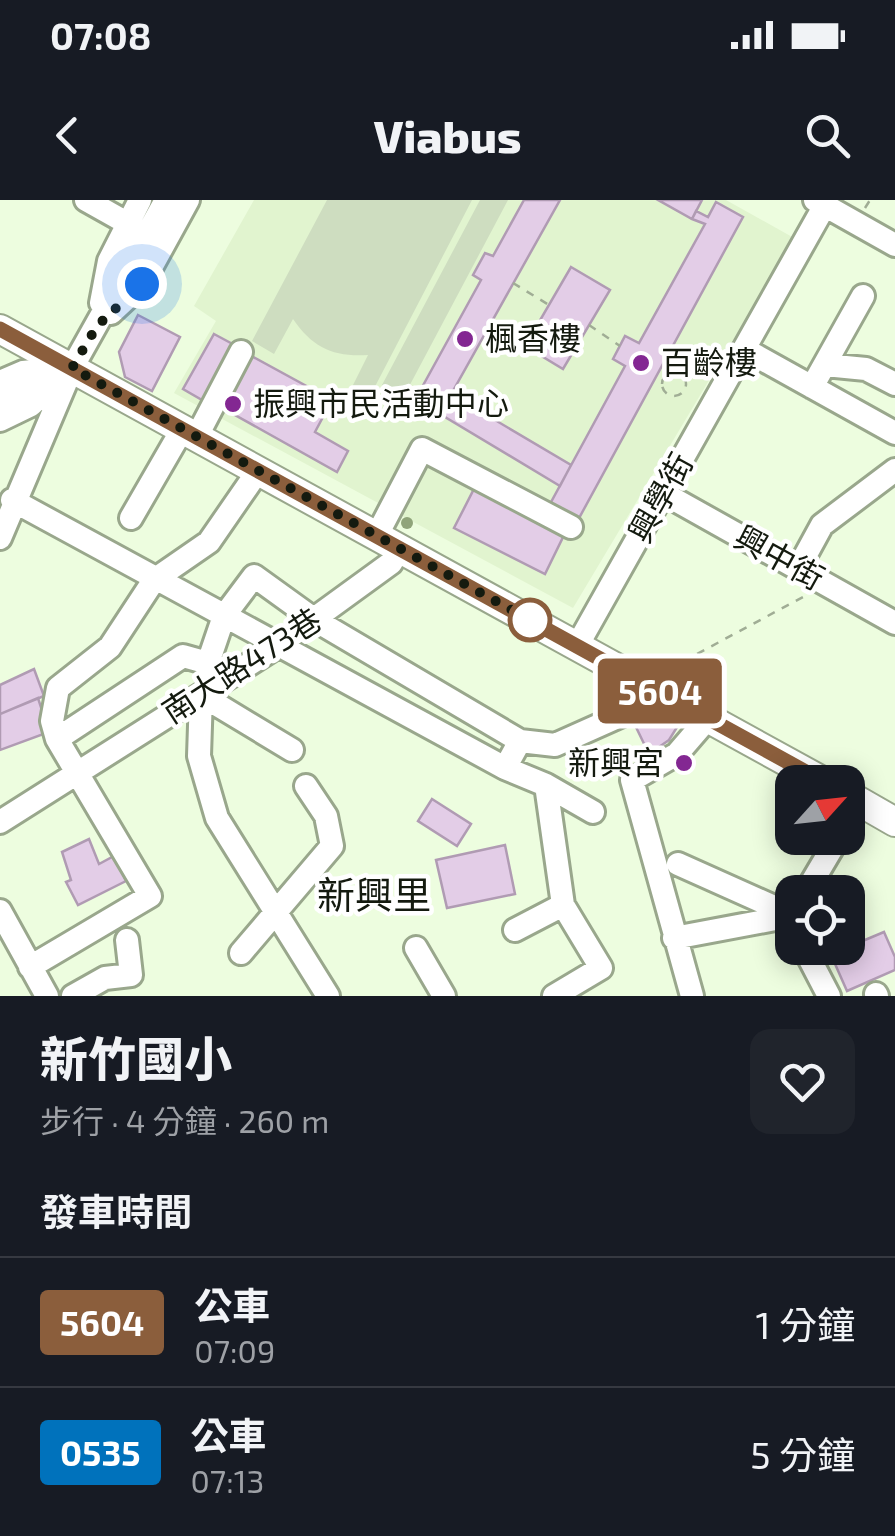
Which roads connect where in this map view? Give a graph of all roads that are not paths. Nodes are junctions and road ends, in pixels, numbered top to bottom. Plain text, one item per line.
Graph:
1 (86, 200) edge
2 (140, 200) edge
3 (166, 200) edge
4 (188, 200) edge
5 (820, 203) edge
6 (128, 223) junction
7 (895, 245) edge
8 (863, 296) dead end
9 (97, 326) junction
10 (0, 329) edge
11 (744, 350) junction
12 (241, 352) dead end
13 (825, 365) junction
14 (72, 368) junction
15 (0, 382) edge
16 (895, 384) edge
17 (812, 387) junction
18 (0, 400) edge
19 (0, 420) edge
20 (190, 432) junction
21 (895, 433) edge
22 (895, 470) edge
23 (258, 471) junction
24 (664, 493) junction
25 (12, 500) junction
26 (131, 518) dead end
27 (571, 527) dead end
28 (0, 538) edge
29 (388, 542) junction
30 (798, 569) junction
31 (154, 580) junction
32 (224, 616) junction
33 (315, 620) junction
34 (895, 624) edge
35 (279, 645) junction
36 (578, 646) junction
37 (208, 662) junction
38 (657, 690) junction
39 (205, 692) junction
40 (708, 718) junction
41 (57, 739) junction
42 (520, 740) junction
43 (292, 750) dead end
44 (793, 765) edge
45 (506, 768) junction
46 (74, 773) junction
47 (546, 785) junction
48 (306, 786) dead end
49 (865, 811) edge
50 (593, 812) dead end
51 (0, 822) edge
52 (895, 822) edge
53 (678, 864) dead end
54 (562, 906) junction
55 (775, 909) edge
56 (0, 912) edge
57 (276, 913) junction
58 (775, 920) edge
59 (514, 930) dead end
60 (674, 938) junction
61 (127, 940) dead end
62 (416, 948) dead end
63 (241, 953) dead end
64 (813, 965) edge
65 (30, 967) junction
66 (47, 996) edge
67 (73, 996) edge
68 (328, 996) edge
69 (444, 996) edge
70 (554, 996) edge
71 (692, 996) edge
72 (829, 996) edge

1 - 6 street
2 - 6 street
3 - 9 street
4 - 9 street
5 - 7 street
5 - 11 street, 興學街
6 - 9 street
8 - 13 street
9 - 14 street
10 - 14 main road
11 - 17 street
11 - 24 street, 興學街
12 - 20 street
13 - 16 street
13 - 17 street
14 - 15 street
14 - 18 street
14 - 19 street
14 - 20 main road
14 - 25 street
17 - 21 street
20 - 23 main road
20 - 26 street
22 - 30 street
23 - 29 main road
23 - 31 street
24 - 30 street, 興中街
24 - 36 street, 興學街
25 - 28 street
25 - 31 street
27 - 29 street, 南大路473巷
29 - 33 street, 南大路473巷
29 - 36 main road
30 - 34 street, 興中街
31 - 32 street
31 - 41 street
32 - 33 street
32 - 35 street
32 - 37 street
33 - 35 street, 南大路473巷
33 - 42 street
35 - 39 street, 南大路473巷
35 - 45 street
36 - 38 main road
37 - 39 street
37 - 41 street
38 - 40 main road
38 - 42 street
39 - 43 street
39 - 46 street, 南大路473巷
39 - 57 street
40 - 44 main road
40 - 60 street
41 - 46 street
42 - 45 street
45 - 47 street
46 - 51 street, 南大路473巷
46 - 65 street
47 - 50 street
47 - 54 street
48 - 57 street
49 - 52 main road
53 - 55 street
54 - 59 street
54 - 70 street
56 - 65 street
57 - 63 street
57 - 68 street
58 - 60 street
60 - 71 street
61 - 67 street
62 - 69 street
64 - 72 street
65 - 66 street

